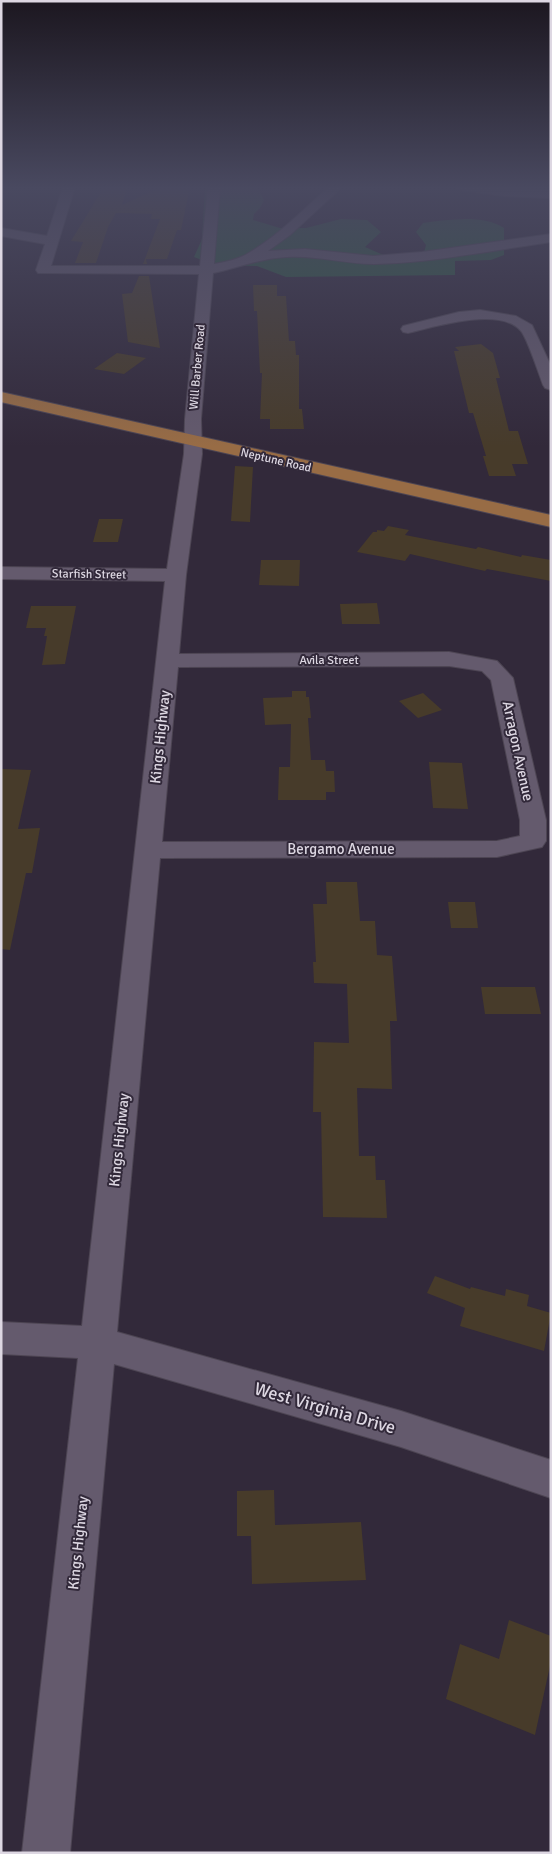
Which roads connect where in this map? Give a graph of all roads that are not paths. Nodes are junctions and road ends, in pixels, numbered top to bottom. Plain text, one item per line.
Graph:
1 (206, 274) edge
2 (408, 329) dead end
3 (1, 384) edge
4 (551, 385) edge
5 (1, 396) edge
6 (193, 434) junction
7 (551, 507) edge
8 (551, 521) edge
9 (1, 573) edge
10 (176, 575) junction
11 (168, 661) junction
12 (489, 666) joint
13 (533, 841) joint
14 (148, 850) junction
15 (1, 1338) edge
16 (98, 1343) junction
17 (551, 1479) edge
18 (48, 1832) edge

1 - 6 street, Will Barber Road
2 - 4 street
3 - 6 main road, Neptune Road
5 - 6 main road, Neptune Road
6 - 7 main road, Neptune Road
6 - 8 main road, Neptune Road
6 - 10 street, Kings Highway
9 - 10 street, Starfish Street
10 - 11 street, Kings Highway
11 - 12 street, Avila Street
11 - 14 street, Kings Highway
12 - 13 street, Arragon Avenue
13 - 14 street, Bergamo Avenue
14 - 16 street, Kings Highway
15 - 16 street, West Virginia Drive
16 - 17 street, West Virginia Drive
16 - 18 street, Kings Highway

